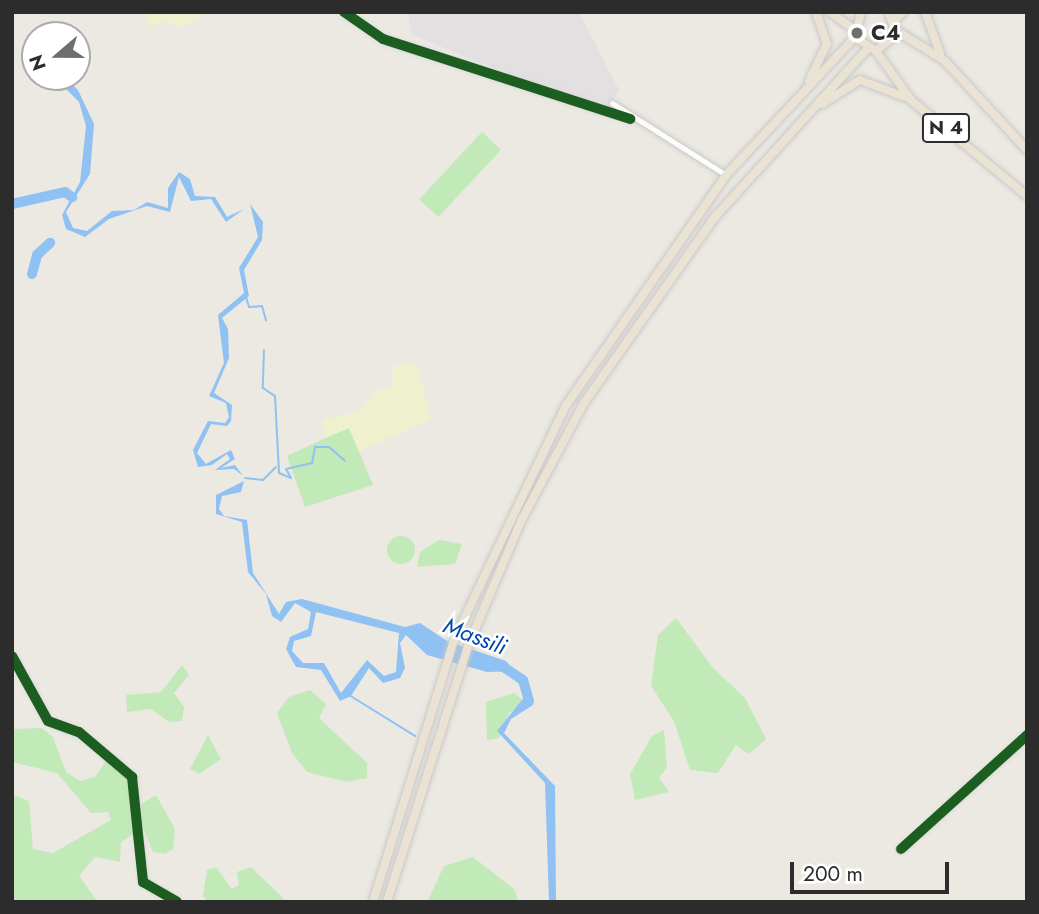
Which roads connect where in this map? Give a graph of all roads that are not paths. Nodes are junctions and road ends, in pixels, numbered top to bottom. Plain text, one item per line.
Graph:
1 (344, 12) edge
2 (816, 12) edge
3 (830, 12) edge
4 (861, 12) edge
5 (889, 12) edge
6 (903, 12) edge
7 (925, 12) edge
8 (895, 20) junction
9 (897, 31) junction
10 (854, 33) junction
11 (871, 50) junction
12 (945, 61) junction
13 (798, 95) junction
14 (911, 100) junction
15 (612, 103) dead end
16 (813, 109) junction
17 (631, 119) junction
18 (1027, 150) edge
19 (726, 175) junction
20 (1027, 196) edge
21 (12, 656) edge
22 (1027, 735) edge
23 (901, 849) dead end
24 (177, 902) edge
25 (373, 902) edge
26 (387, 902) edge

1 - 17 street
2 - 13 highway
3 - 10 highway, N 4
4 - 10 highway
5 - 8 highway
6 - 8 highway
7 - 12 highway
8 - 9 highway
9 - 11 highway
9 - 12 highway, N 4
10 - 11 highway, N 4
10 - 13 highway
11 - 14 highway, N 4
11 - 16 highway
12 - 18 highway, N 4
13 - 19 highway
14 - 16 highway
14 - 20 highway, N 4
15 - 17 street
16 - 26 highway
17 - 19 street
19 - 25 highway
21 - 24 street
22 - 23 street

